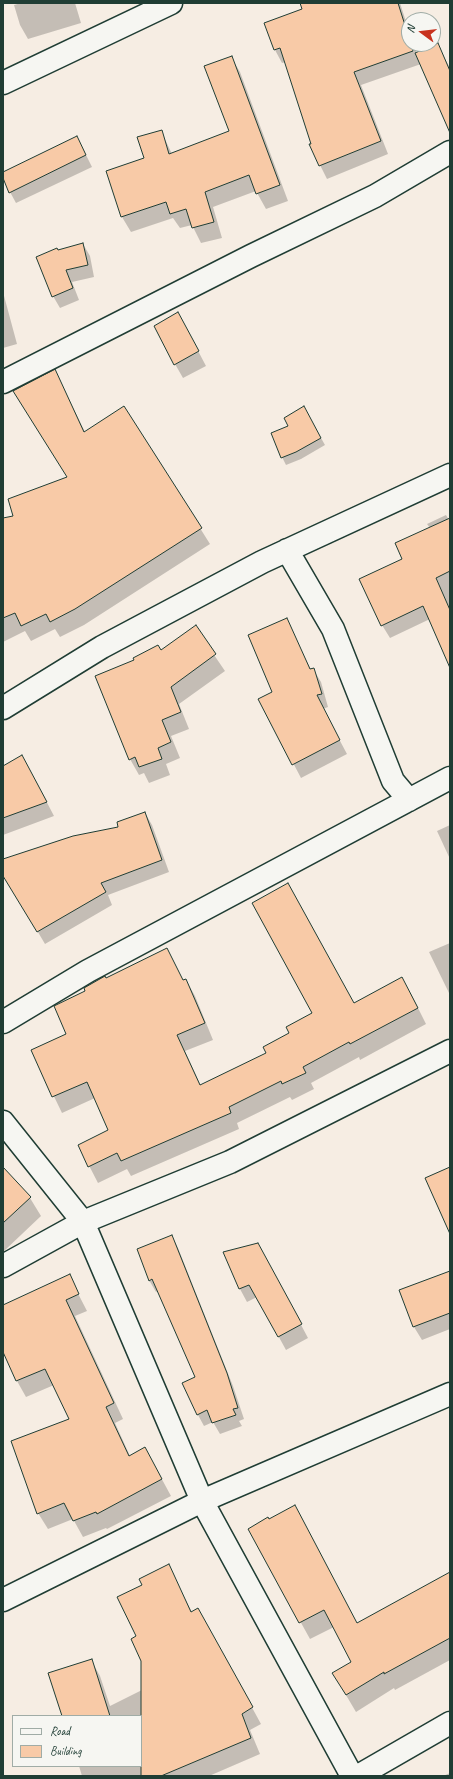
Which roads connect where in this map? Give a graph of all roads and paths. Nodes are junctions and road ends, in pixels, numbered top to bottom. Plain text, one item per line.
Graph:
1 (171, 3) edge
2 (3, 83) edge
3 (450, 152) edge
4 (3, 382) edge
5 (450, 475) edge
6 (288, 550) junction
7 (3, 708) edge
8 (450, 778) edge
9 (409, 800) junction
10 (3, 1022) edge
11 (450, 1051) edge
12 (3, 1122) edge
13 (83, 1222) junction
14 (3, 1266) edge
15 (450, 1394) edge
16 (202, 1502) junction
17 (3, 1600) edge
18 (450, 1723) edge
19 (352, 1776) edge
20 (358, 1776) edge

1 - 2 street
3 - 4 street
5 - 6 street
6 - 7 street
6 - 9 street
8 - 9 street
9 - 10 street
11 - 13 street
12 - 13 street
13 - 14 street
13 - 16 street
15 - 16 street
16 - 17 street
16 - 19 street
18 - 20 street

